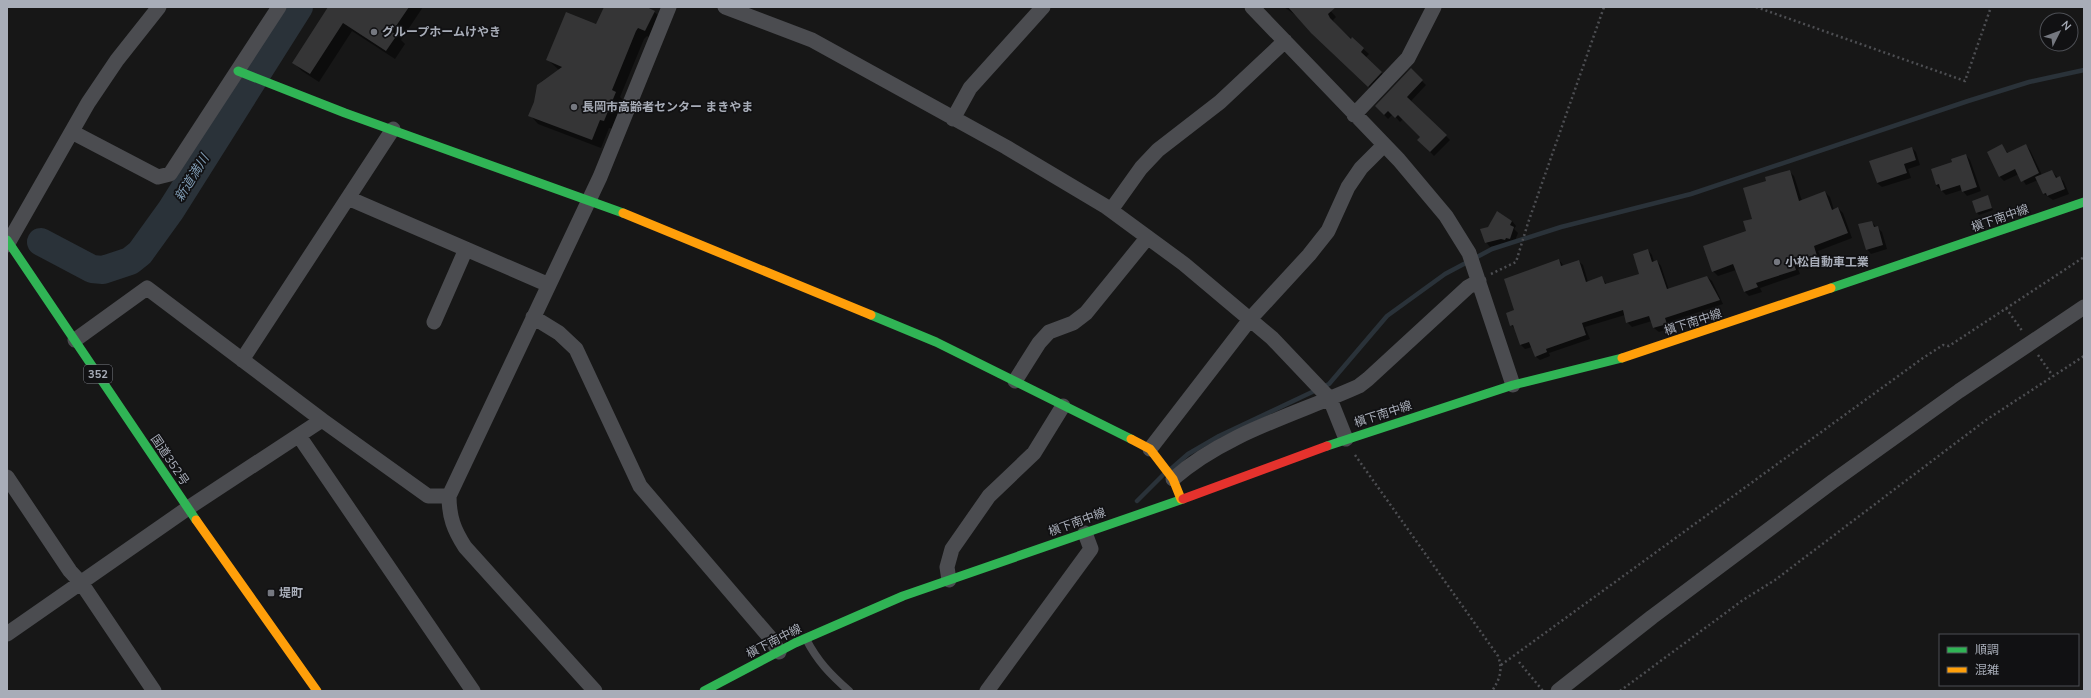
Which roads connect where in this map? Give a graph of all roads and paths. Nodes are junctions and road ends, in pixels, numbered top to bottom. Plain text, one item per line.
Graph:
1 (159, 7) edge
2 (279, 7) edge
3 (725, 7) edge
4 (1043, 7) edge
5 (1252, 7) edge
6 (1434, 7) edge
7 (1604, 7) edge
8 (1756, 7) edge
9 (1991, 7) edge
10 (667, 8) edge
11 (1285, 42) junction
12 (241, 72) junction
13 (1354, 115) junction
14 (953, 119) junction
15 (393, 129) junction
16 (72, 132) junction
17 (1384, 145) junction
18 (348, 198) junction
19 (590, 200) junction
20 (2084, 202) edge
21 (1111, 210) junction
22 (1147, 238) junction
23 (8, 243) edge
24 (466, 249) junction
25 (2084, 257) edge
26 (1478, 281) junction
27 (549, 285) junction
28 (2084, 307) edge
29 (2006, 308) junction
30 (533, 317) junction
31 (1251, 318) junction
32 (434, 322) dead end
33 (2025, 335) dead end
34 (75, 340) junction
35 (2036, 352) dead end
36 (2084, 356) edge
37 (242, 360) junction
38 (2053, 376) junction
39 (1015, 381) junction
40 (1514, 385) junction
41 (1330, 399) junction
42 (1063, 406) junction
43 (322, 420) junction
44 (299, 436) junction
45 (1346, 439) junction
46 (1150, 449) junction
47 (1173, 479) junction
48 (8, 480) edge
49 (448, 496) junction
50 (1181, 499) junction
51 (188, 508) junction
52 (1085, 533) junction
53 (949, 580) junction
54 (82, 584) junction
55 (7, 634) edge
56 (806, 638) junction
57 (779, 652) junction
58 (1519, 662) dead end
59 (1501, 665) junction
60 (154, 691) edge
61 (317, 691) edge
62 (473, 691) edge
63 (595, 691) edge
64 (704, 691) edge
65 (849, 691) edge
66 (987, 691) edge
67 (1492, 691) edge
68 (1542, 691) edge
69 (1558, 691) edge
70 (1620, 691) edge

1 - 16 street
2 - 12 street
3 - 14 street
4 - 14 street
5 - 11 street
6 - 13 street
7 - 26 path
8 - 9 path
10 - 19 street
11 - 13 street
11 - 21 street
12 - 15 main road
12 - 16 street
13 - 17 street
14 - 21 street
15 - 18 street
15 - 19 main road
16 - 23 street
17 - 26 street
17 - 31 street
18 - 24 street
18 - 37 street
19 - 27 street
19 - 39 main road
20 - 40 main road, 槇下南中線
21 - 22 street
22 - 31 street
22 - 39 street
23 - 34 main road, 国道352号 / 352
24 - 27 street
24 - 32 street
25 - 29 path
26 - 40 street
26 - 41 street
27 - 30 street
28 - 69 street
29 - 33 path
29 - 59 path
30 - 49 street
30 - 57 street
31 - 41 street
31 - 46 street
34 - 37 street
34 - 51 main road, 国道352号 / 352
35 - 38 path
36 - 38 path
37 - 43 street
38 - 70 path
39 - 42 main road
40 - 45 main road, 槇下南中線
41 - 45 street
41 - 47 street
42 - 46 main road
42 - 53 street
43 - 44 street
43 - 49 street
44 - 51 street
44 - 62 street
45 - 50 main road, 槇下南中線
45 - 59 path
46 - 47 main road
47 - 50 main road
48 - 54 street
49 - 63 street
50 - 52 main road, 槇下南中線
51 - 54 street
51 - 61 main road, 国道352号 / 352
52 - 53 main road, 槇下南中線
52 - 66 street
53 - 56 main road, 槇下南中線
54 - 55 street
54 - 60 street
56 - 57 main road, 槇下南中線
56 - 65 lane
57 - 64 main road, 槇下南中線
58 - 68 path
59 - 67 path

